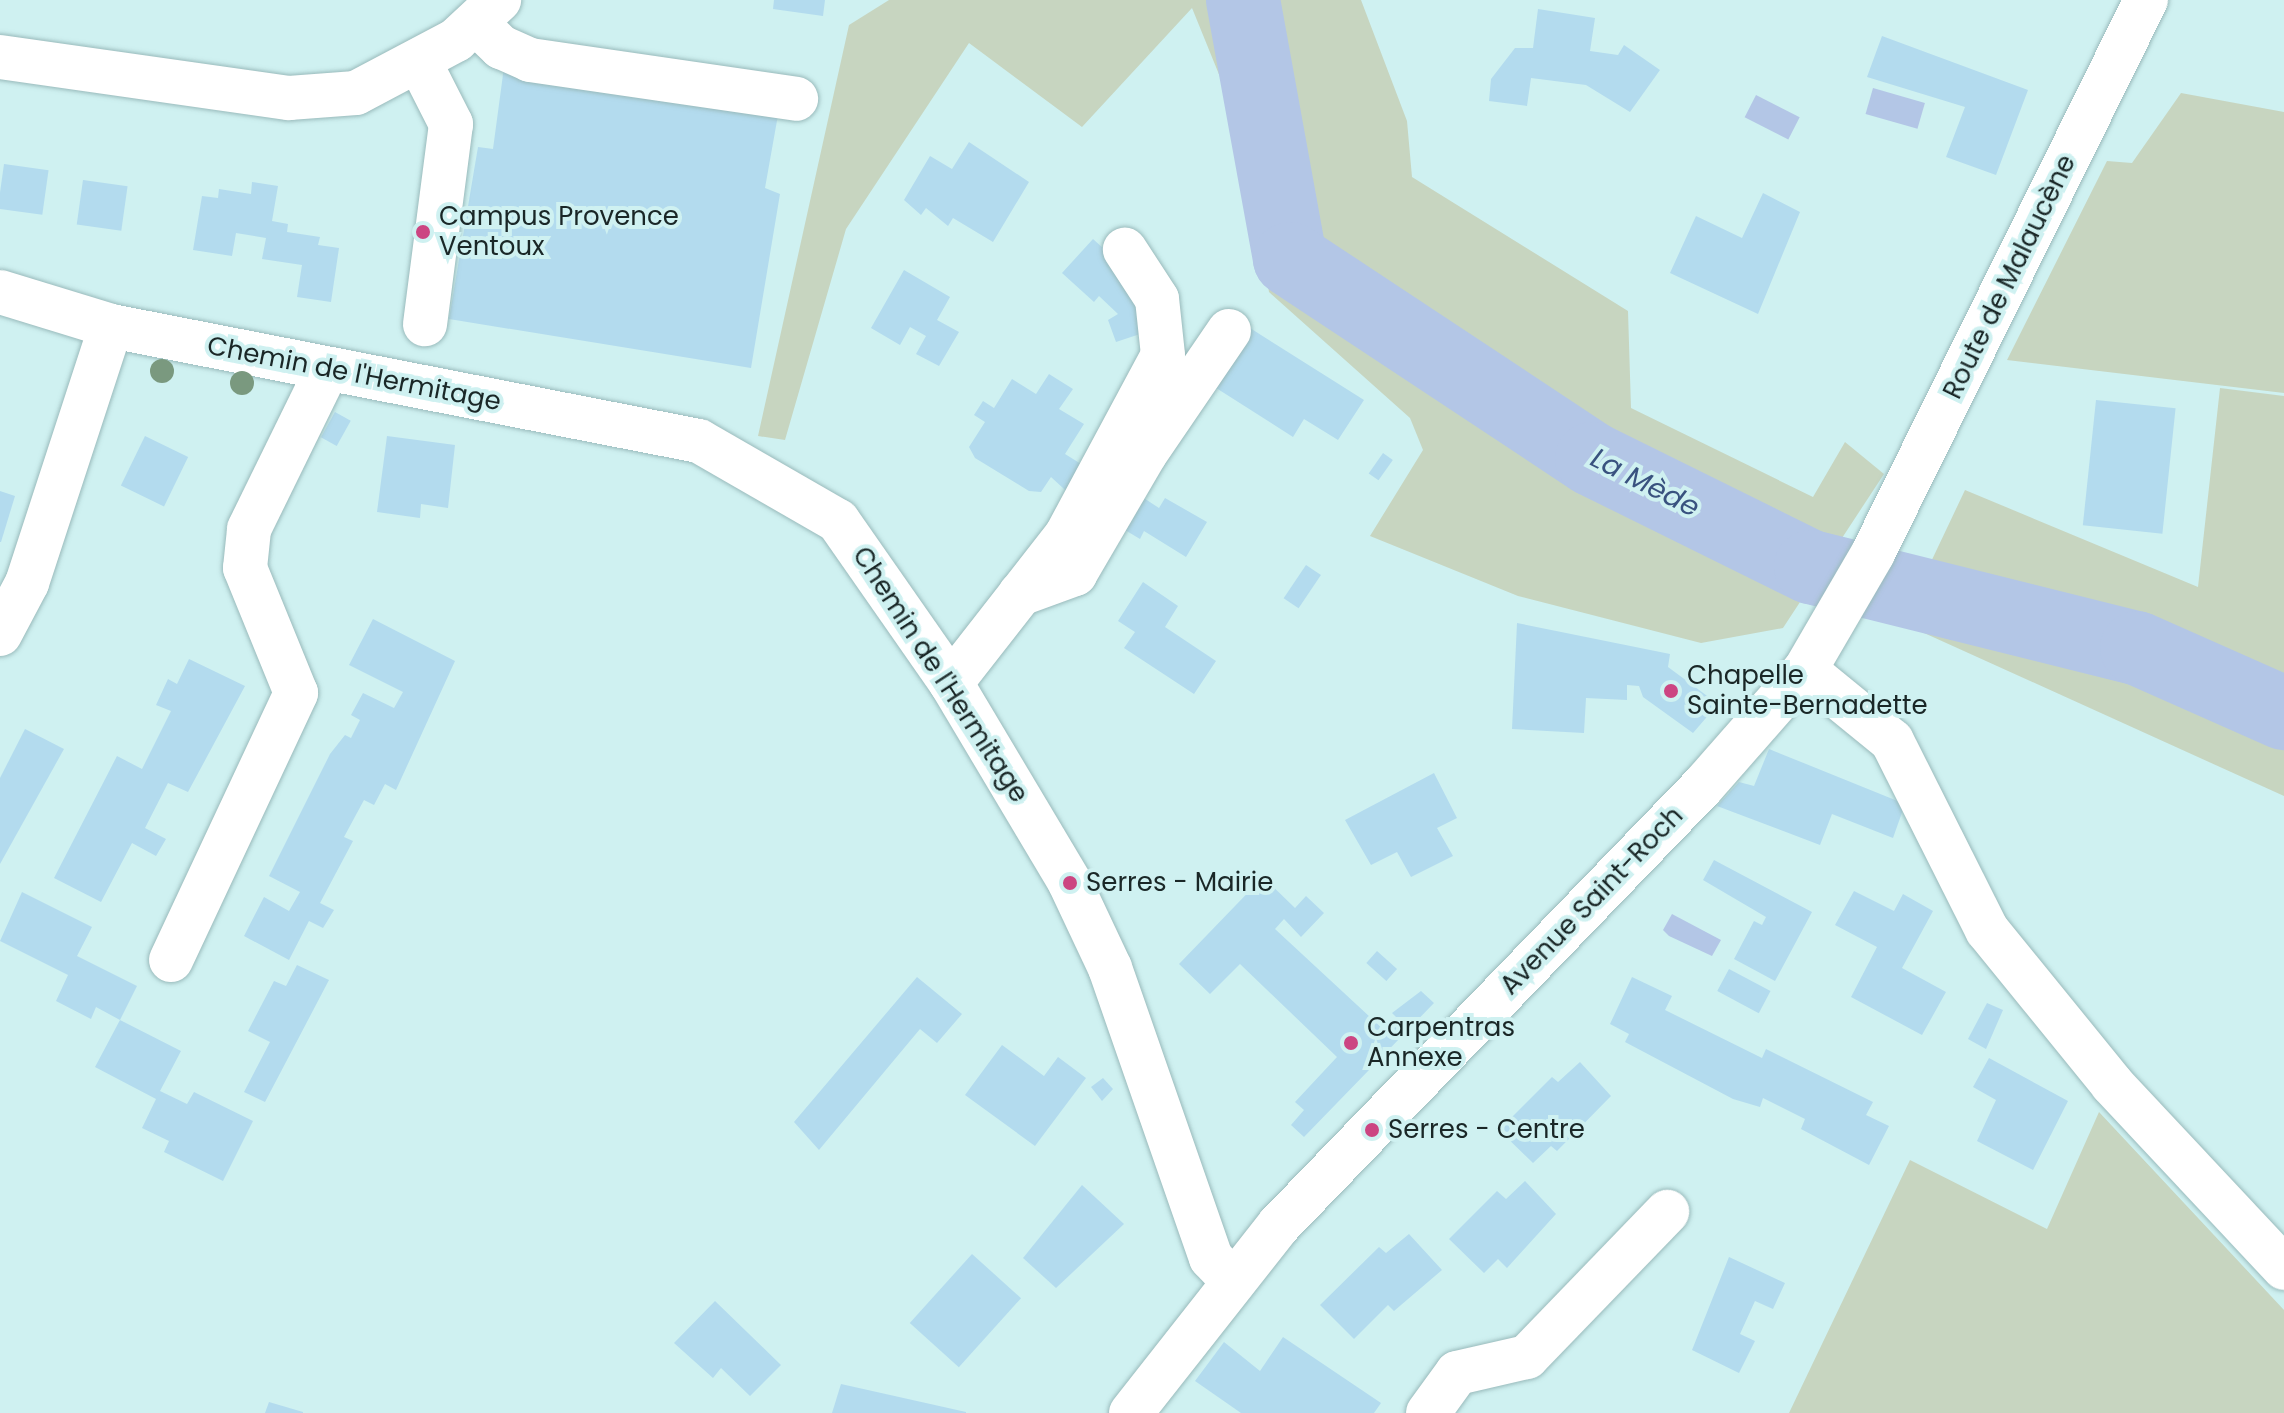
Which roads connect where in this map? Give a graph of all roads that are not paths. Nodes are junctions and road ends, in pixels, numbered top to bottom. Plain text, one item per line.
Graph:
1 (2146, 0) edge
2 (488, 12) edge
3 (0, 57) edge
4 (419, 61) junction
5 (796, 99) dead end
6 (1125, 250) dead end
7 (0, 292) edge
8 (425, 324) dead end
9 (111, 326) junction
10 (1229, 331) dead end
11 (327, 370) junction
12 (1873, 553) joint
13 (1020, 594) junction
14 (0, 634) edge
15 (1805, 670) junction
16 (951, 683) junction
17 (171, 960) dead end
18 (1667, 1212) dead end
19 (2284, 1268) edge
20 (1231, 1279) junction
21 (1131, 1413) edge
22 (1428, 1413) edge

1 - 12 street, Route de Malaucène
2 - 4 street
2 - 5 street
3 - 4 street
4 - 8 street
6 - 13 street
7 - 9 street, Chemin de l'Hermitage
9 - 11 street, Chemin de l'Hermitage
9 - 14 street
10 - 13 street
11 - 16 street, Chemin de l'Hermitage
11 - 17 street
12 - 15 street, Avenue Saint-Roch
13 - 16 street
15 - 19 street
15 - 20 street, Avenue Saint-Roch
16 - 20 street, Chemin de l'Hermitage
18 - 22 street
20 - 21 street, Avenue Saint-Roch

